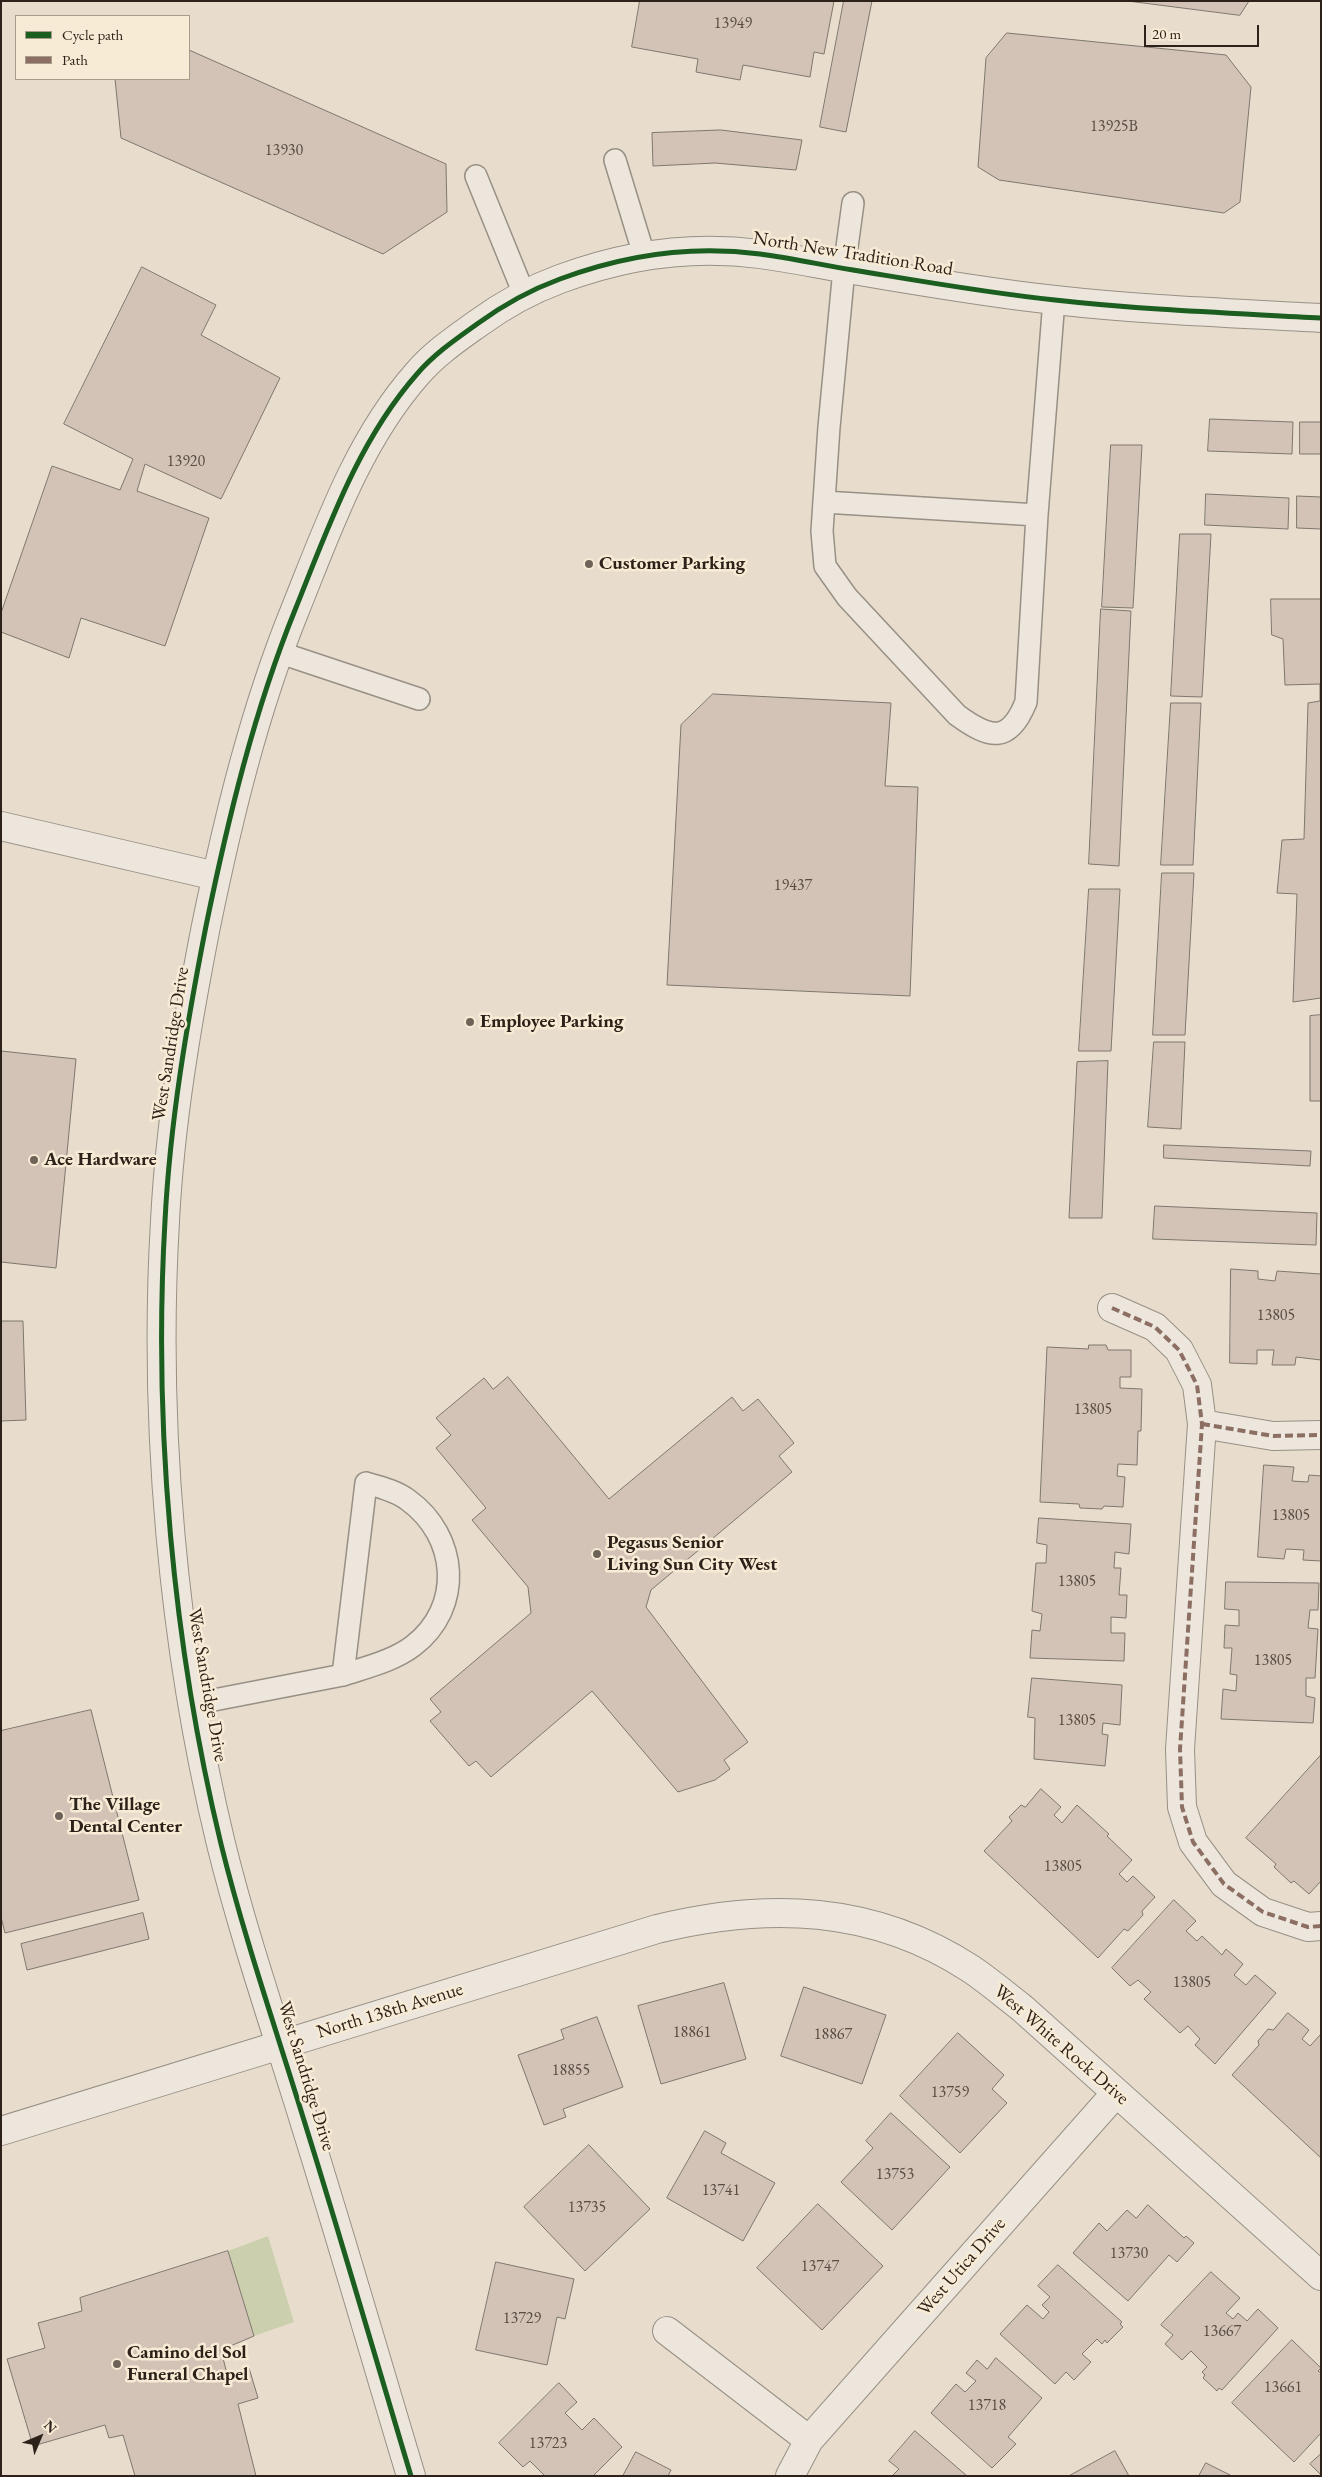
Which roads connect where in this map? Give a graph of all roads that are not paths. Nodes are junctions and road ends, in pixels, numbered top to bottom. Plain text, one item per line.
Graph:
1 (616, 160) dead end
2 (476, 176) dead end
3 (854, 203) dead end
4 (644, 255) junction
5 (844, 269) junction
6 (524, 294) junction
7 (1054, 300) junction
8 (1321, 318) edge
9 (824, 502) junction
10 (1037, 515) junction
11 (278, 652) junction
12 (419, 699) dead end
13 (1, 826) edge
14 (216, 876) junction
15 (1112, 1308) dead end
16 (1202, 1424) junction
17 (1321, 1435) edge
18 (343, 1675) junction
19 (193, 1704) junction
20 (752, 1913) joint
21 (1321, 1926) edge
22 (280, 2044) junction
23 (1116, 2093) junction
24 (1, 2131) edge
25 (1321, 2276) edge
26 (667, 2331) dead end
27 (809, 2440) junction
28 (410, 2476) edge
29 (790, 2476) edge

1 - 4 lane
2 - 6 lane
3 - 5 lane
4 - 5 street, North New Tradition Road
4 - 6 street, North New Tradition Road
5 - 7 street, North New Tradition Road
5 - 9 lane
6 - 11 street, North New Tradition Road
7 - 8 street, North New Tradition Road
7 - 10 lane
9 - 10 lane
9 - 10 lane
11 - 12 lane
11 - 14 street, North New Tradition Road
13 - 14 street
14 - 19 street, West Sandridge Drive
15 - 16 street
16 - 17 street
16 - 21 street
18 - 18 lane
18 - 19 lane
19 - 22 street, West Sandridge Drive
20 - 22 street, North 138th Avenue
20 - 23 street, West White Rock Drive
22 - 24 street, North 138th Avenue
22 - 28 street, West Sandridge Drive
23 - 25 street, West White Rock Drive
23 - 27 street, West Utica Drive
26 - 27 street
27 - 29 street, West Utica Drive

